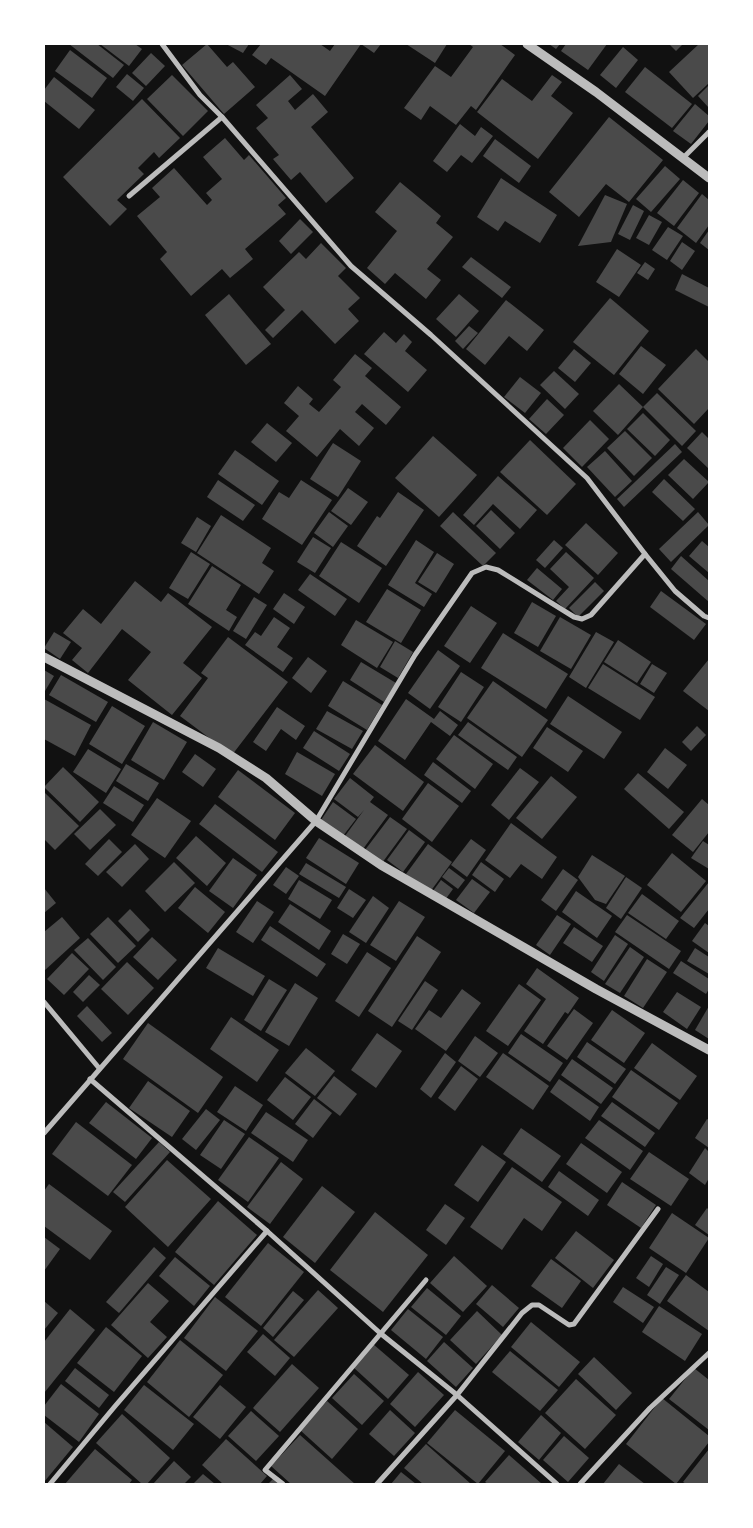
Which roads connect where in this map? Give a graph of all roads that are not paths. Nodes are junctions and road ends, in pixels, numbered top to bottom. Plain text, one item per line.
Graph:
1 (162, 44) edge
2 (527, 44) edge
3 (222, 117) junction
4 (709, 132) edge
5 (682, 159) junction
6 (709, 178) edge
7 (130, 196) dead end
8 (645, 554) junction
9 (709, 618) edge
10 (44, 657) edge
11 (316, 821) junction
12 (44, 1002) edge
13 (709, 1050) edge
14 (99, 1068) junction
15 (90, 1079) junction
16 (44, 1133) edge
17 (658, 1209) dead end
18 (267, 1232) junction
19 (426, 1280) dead end
20 (380, 1333) junction
21 (709, 1353) edge
22 (457, 1395) junction
23 (50, 1484) edge
24 (283, 1484) edge
25 (377, 1484) edge
26 (557, 1484) edge
27 (580, 1484) edge

1 - 3 street
2 - 5 street
3 - 7 street
3 - 8 street
4 - 5 street
5 - 6 street
8 - 9 street
8 - 11 street
10 - 11 street
11 - 13 street
11 - 14 street
12 - 14 street
14 - 15 street
15 - 16 street
15 - 18 street
17 - 22 street
18 - 20 street
18 - 23 street
19 - 20 street
20 - 22 street
20 - 24 street
21 - 27 street
22 - 25 street
22 - 26 street

